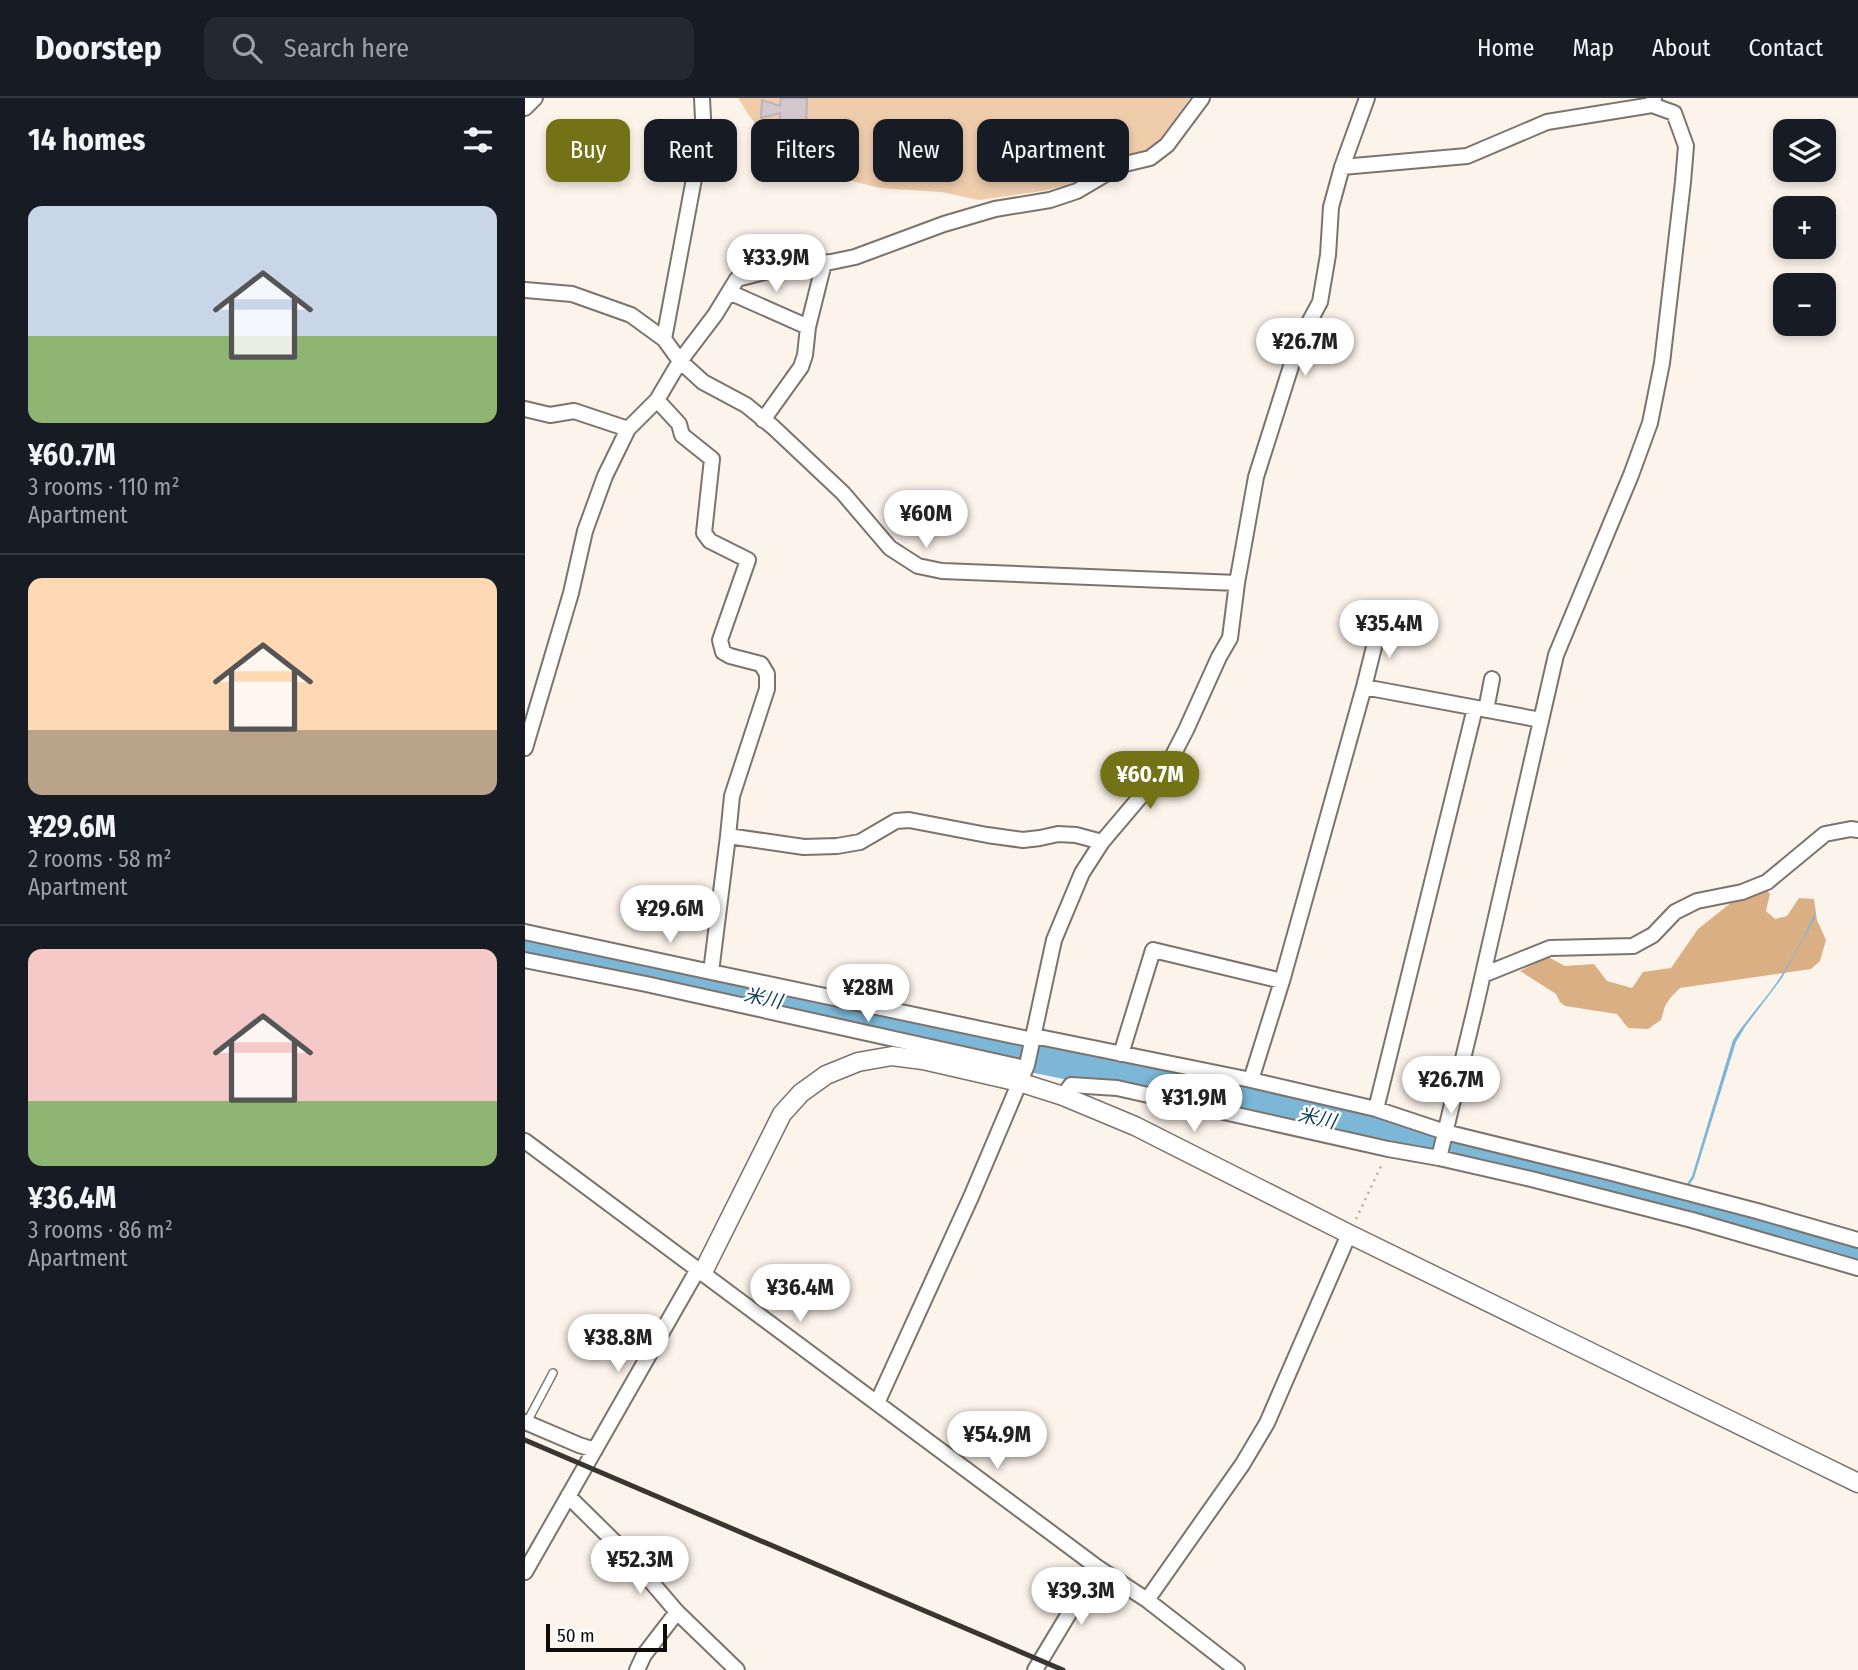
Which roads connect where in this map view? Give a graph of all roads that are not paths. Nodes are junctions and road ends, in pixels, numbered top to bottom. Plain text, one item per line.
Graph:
1 (535, 98) edge
2 (702, 98) edge
3 (1202, 98) edge
4 (1367, 98) edge
5 (1653, 102) edge
6 (525, 108) edge
7 (1342, 167) junction
8 (824, 263) junction
9 (525, 290) edge
10 (729, 292) junction
11 (808, 327) junction
12 (664, 339) junction
13 (680, 361) junction
14 (657, 400) junction
15 (525, 409) edge
16 (764, 420) junction
17 (628, 429) junction
18 (1237, 583) junction
19 (1380, 624) dead end
20 (1492, 679) dead end
21 (1364, 687) junction
22 (1481, 709) junction
23 (1541, 720) junction
24 (525, 748) edge
25 (1858, 830) edge
26 (728, 836) junction
27 (1102, 842) junction
28 (525, 932) edge
29 (525, 960) edge
30 (711, 972) junction
31 (1483, 975) junction
32 (1282, 981) junction
33 (1032, 1041) junction
34 (1121, 1054) junction
35 (1024, 1072) junction
36 (1251, 1080) junction
37 (1063, 1096) junction
38 (1376, 1110) junction
39 (1445, 1132) junction
40 (525, 1141) edge
41 (1439, 1158) junction
42 (1349, 1234) junction
43 (1858, 1240) edge
44 (1858, 1268) edge
45 (700, 1270) junction
46 (553, 1373) dead end
47 (877, 1403) junction
48 (526, 1423) edge
49 (594, 1450) junction
50 (1858, 1483) edge
51 (568, 1496) junction
52 (1097, 1567) junction
53 (525, 1572) edge
54 (1147, 1600) junction
55 (677, 1612) junction
56 (637, 1670) edge
57 (737, 1670) edge
58 (1035, 1670) edge
59 (1237, 1670) edge

1 - 6 street
2 - 12 street
3 - 8 street
4 - 7 street
5 - 7 street
5 - 23 street
7 - 18 street
8 - 10 street
8 - 11 street
9 - 12 street
10 - 11 street
10 - 13 street
11 - 16 street
12 - 13 street
13 - 14 street
13 - 16 street
14 - 17 street
14 - 26 street
15 - 17 street
16 - 18 street
17 - 24 street
18 - 27 street
19 - 21 street
20 - 22 street
21 - 22 street
21 - 32 street
22 - 23 street
22 - 38 street
23 - 31 street
25 - 31 street
26 - 27 street
26 - 30 street
27 - 33 street
28 - 30 street
29 - 35 street
30 - 33 street
31 - 39 street
32 - 34 street
32 - 36 street
33 - 34 street
33 - 35 street
34 - 36 street
35 - 37 street
35 - 45 street
35 - 47 street
36 - 38 street
37 - 41 street
37 - 42 street
38 - 39 street
39 - 41 street
39 - 43 street
40 - 45 street
41 - 44 street
42 - 50 street
42 - 54 street
45 - 47 street
45 - 49 street
46 - 48 lane
47 - 52 street
48 - 49 street
49 - 51 street
51 - 53 street
51 - 55 street
52 - 54 street
52 - 58 street
54 - 59 street
55 - 56 street
55 - 57 street

